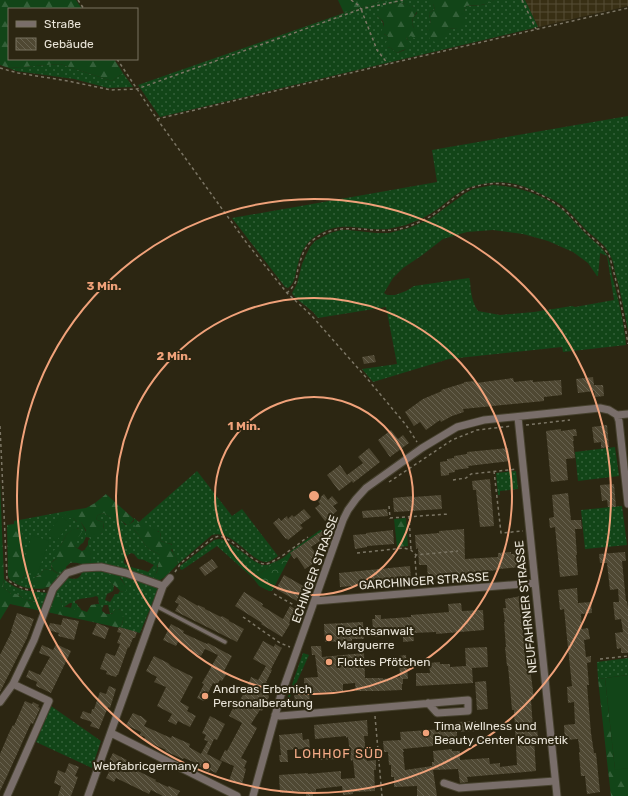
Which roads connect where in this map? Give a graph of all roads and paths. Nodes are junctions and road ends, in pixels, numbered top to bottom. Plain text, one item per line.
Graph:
1 (351, 0) edge
2 (403, 0) edge
3 (522, 0) edge
4 (628, 8) edge
5 (361, 9) junction
6 (536, 29) junction
7 (118, 60) edge
8 (388, 64) junction
9 (0, 68) edge
10 (136, 89) junction
11 (157, 119) junction
12 (287, 293) junction
13 (628, 344) edge
14 (628, 414) edge
15 (617, 415) junction
16 (518, 417) junction
17 (571, 419) dead end
18 (518, 425) junction
19 (0, 426) edge
20 (422, 448) junction
21 (626, 458) edge
22 (523, 469) junction
23 (1, 470) edge
24 (494, 471) junction
25 (453, 480) dead end
26 (384, 485) dead end
27 (500, 497) dead end
28 (497, 498) junction
29 (628, 504) edge
30 (389, 506) dead end
31 (449, 514) dead end
32 (409, 516) junction
33 (529, 531) junction
34 (308, 537) dead end
35 (411, 550) junction
36 (458, 551) dead end
37 (357, 553) dead end
38 (416, 554) junction
39 (170, 578) joint
40 (535, 583) junction
41 (163, 586) junction
42 (53, 589) junction
43 (417, 593) junction
44 (274, 594) dead end
45 (315, 600) junction
46 (156, 606) junction
47 (310, 613) junction
48 (242, 617) dead end
49 (225, 642) dead end
50 (298, 649) junction
51 (628, 656) edge
52 (600, 659) dead end
53 (12, 684) junction
54 (0, 702) edge
55 (428, 704) junction
56 (374, 708) junction
57 (275, 715) junction
58 (111, 733) junction
59 (555, 781) junction
60 (444, 783) dead end
61 (7, 796) edge
62 (88, 796) edge
63 (237, 796) edge
64 (254, 796) edge
65 (382, 796) edge
66 (557, 796) edge

1 - 5 path
2 - 5 path
3 - 6 path
4 - 6 path
5 - 8 path
5 - 10 path
6 - 8 path
7 - 10 path
8 - 11 path
9 - 10 path
10 - 11 path
11 - 12 path
12 - 13 path
12 - 20 path
14 - 15 street, ECHINGER STRASSE
15 - 16 street, ECHINGER STRASSE
15 - 21 street
16 - 18 street, NEUFAHRNER STRASSE
16 - 20 street, ECHINGER STRASSE
17 - 18 path
18 - 22 street, NEUFAHRNER STRASSE
18 - 26 path
19 - 23 path
20 - 45 street, ECHINGER STRASSE
21 - 29 street
22 - 24 path
22 - 33 street, NEUFAHRNER STRASSE
23 - 42 path
24 - 25 path
24 - 28 path
27 - 28 path
28 - 33 path
30 - 32 path
31 - 32 path
32 - 35 path
33 - 40 street, NEUFAHRNER STRASSE
34 - 39 path
35 - 37 path
35 - 38 path
36 - 38 path
38 - 43 path
39 - 41 street
40 - 43 street, GARCHINGER STRASSE
40 - 59 street, NEUFAHRNER STRASSE
41 - 42 street
41 - 46 street
42 - 53 street
43 - 45 street, GARCHINGER STRASSE
44 - 47 path
45 - 47 street, ECHINGER STRASSE
46 - 49 lane
46 - 58 street
47 - 50 street, ECHINGER STRASSE
48 - 50 path
50 - 57 street, ECHINGER STRASSE
51 - 52 path
53 - 54 street
53 - 61 street
55 - 55 street
55 - 56 street
56 - 57 street
56 - 65 path
57 - 64 street, ECHINGER STRASSE
58 - 62 street
58 - 63 street
59 - 60 street
59 - 66 street, NEUFAHRNER STRASSE

